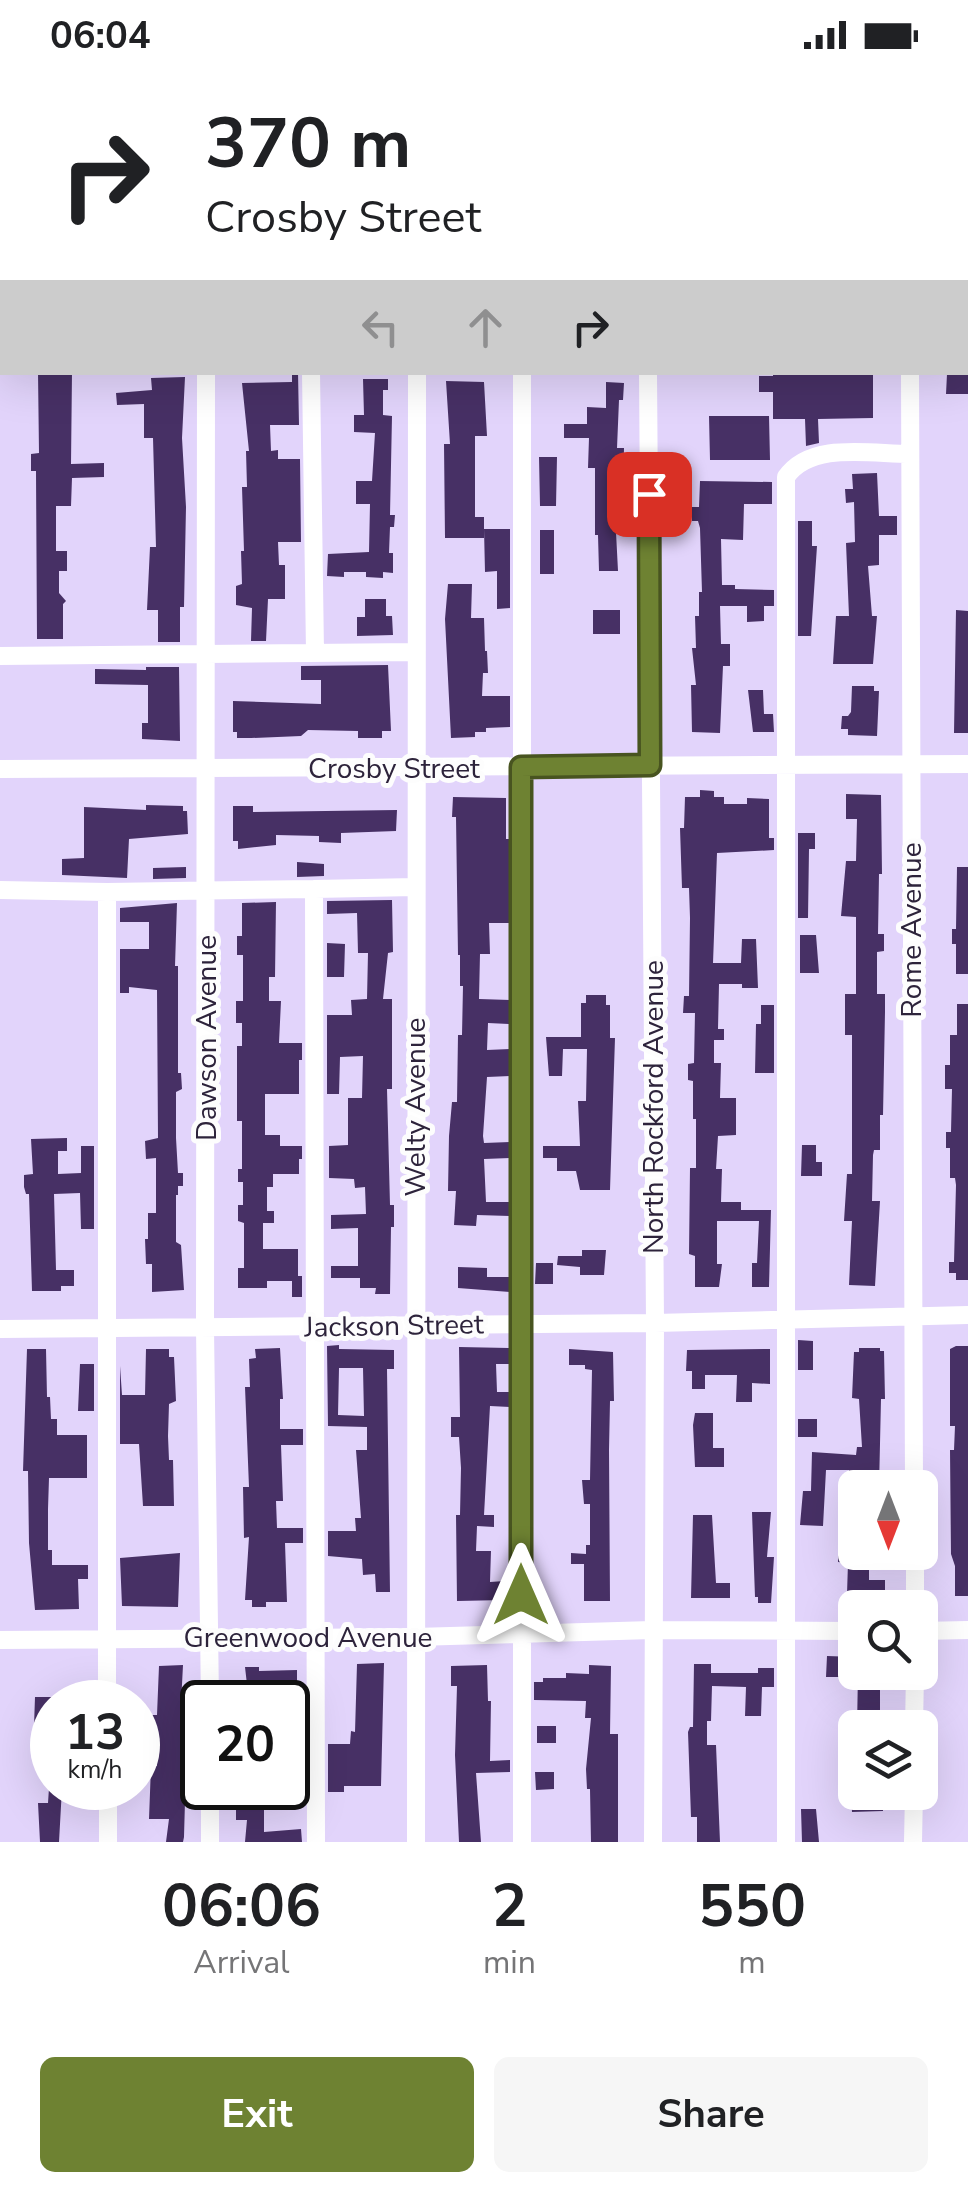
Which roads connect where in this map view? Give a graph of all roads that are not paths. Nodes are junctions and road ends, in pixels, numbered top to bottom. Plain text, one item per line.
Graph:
1 (206, 375) edge
2 (311, 375) edge
3 (417, 375) edge
4 (522, 375) edge
5 (648, 375) edge
6 (910, 375) edge
7 (910, 454) junction
8 (206, 652) junction
9 (315, 652) junction
10 (416, 652) junction
11 (0, 656) edge
12 (968, 764) edge
13 (650, 765) junction
14 (784, 765) junction
15 (910, 765) junction
16 (521, 767) junction
17 (206, 768) junction
18 (415, 768) junction
19 (0, 769) edge
20 (415, 887) junction
21 (206, 889) junction
22 (314, 889) junction
23 (0, 890) edge
24 (107, 892) junction
25 (968, 1315) edge
26 (912, 1316) junction
27 (784, 1320) junction
28 (654, 1323) junction
29 (414, 1324) junction
30 (521, 1324) junction
31 (314, 1326) junction
32 (110, 1328) junction
33 (205, 1328) junction
34 (0, 1329) edge
35 (914, 1470) edge
36 (652, 1630) junction
37 (968, 1630) edge
38 (786, 1631) junction
39 (838, 1631) edge
40 (938, 1631) edge
41 (521, 1634) junction
42 (209, 1636) junction
43 (315, 1637) junction
44 (416, 1637) junction
45 (107, 1638) junction
46 (0, 1640) edge
47 (108, 1680) edge
48 (210, 1680) edge
49 (108, 1810) edge
50 (210, 1810) edge
51 (914, 1810) edge
52 (108, 1842) edge
53 (210, 1842) edge
54 (316, 1842) edge
55 (416, 1842) edge
56 (522, 1842) edge
57 (654, 1842) edge
58 (786, 1842) edge
59 (913, 1842) edge

1 - 8 street, Dawson Avenue
2 - 9 street
3 - 10 street, Welty Avenue
4 - 16 street
5 - 13 street, North Rockford Avenue
6 - 7 street, Rome Avenue
7 - 14 street
7 - 15 street, Rome Avenue
8 - 9 street
8 - 11 street
8 - 17 street, Dawson Avenue
9 - 10 street
10 - 18 street, Welty Avenue
12 - 15 street, Crosby Street
13 - 14 street, Crosby Street
13 - 16 street, Crosby Street
13 - 28 street, North Rockford Avenue
14 - 15 street, Crosby Street
14 - 27 street
15 - 26 street, Rome Avenue
16 - 18 street, Crosby Street
16 - 30 street
17 - 18 street, Crosby Street
17 - 19 street, Crosby Street
17 - 21 street, Dawson Avenue
18 - 20 street, Welty Avenue
20 - 22 street
20 - 29 street, Welty Avenue
21 - 22 street
21 - 24 street
21 - 33 street, Dawson Avenue
22 - 31 street
23 - 24 street
24 - 32 street
25 - 26 street, Jackson Street
26 - 27 street, Jackson Street
26 - 35 street, Rome Avenue
27 - 28 street, Jackson Street
27 - 38 street
28 - 30 street, Jackson Street
28 - 36 street, North Rockford Avenue
29 - 30 street, Jackson Street
29 - 31 street, Jackson Street
29 - 44 street, Welty Avenue
30 - 41 street
31 - 33 street, Jackson Street
31 - 43 street
32 - 33 street, Jackson Street
32 - 34 street, Jackson Street
32 - 45 street
33 - 42 street, Dawson Avenue
36 - 38 street, Greenwood Avenue
36 - 41 street, Greenwood Avenue
36 - 57 street, North Rockford Avenue
37 - 40 street
38 - 39 street, Greenwood Avenue
38 - 58 street
41 - 44 street, Greenwood Avenue
41 - 56 street
42 - 43 street, Greenwood Avenue
42 - 45 street, Greenwood Avenue
42 - 48 street, Dawson Avenue
43 - 44 street, Greenwood Avenue
43 - 54 street
44 - 55 street, Welty Avenue
45 - 46 street, Greenwood Avenue
45 - 47 street
49 - 52 street
50 - 53 street
51 - 59 street

